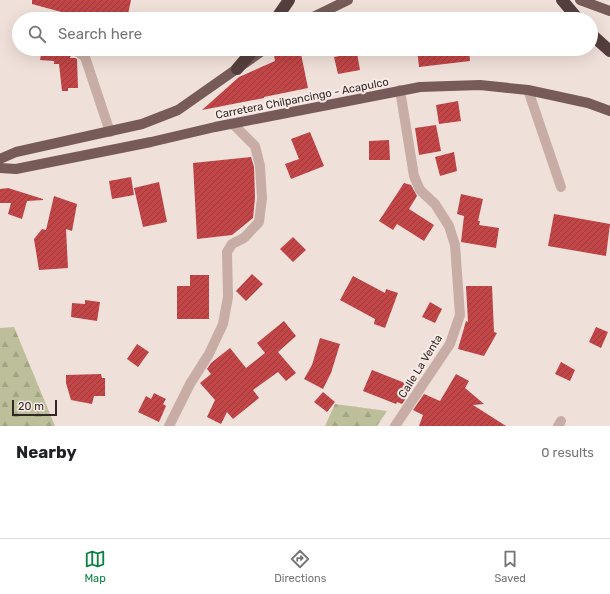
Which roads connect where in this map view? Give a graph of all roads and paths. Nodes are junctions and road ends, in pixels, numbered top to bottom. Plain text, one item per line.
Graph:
1 (289, 0) edge
2 (348, 0) edge
3 (580, 0) edge
4 (564, 3) edge
5 (610, 11) edge
6 (281, 12) edge
7 (323, 12) edge
8 (572, 12) edge
9 (598, 40) edge
10 (610, 51) edge
11 (84, 56) edge
12 (248, 56) edge
13 (255, 56) edge
14 (237, 69) junction
15 (400, 90) junction
16 (528, 90) junction
17 (610, 111) edge
18 (233, 124) junction
19 (110, 132) junction
20 (0, 159) edge
21 (0, 168) edge
22 (560, 187) dead end
23 (169, 426) edge
24 (395, 426) edge

1 - 6 highway
2 - 7 main road
3 - 5 main road
4 - 8 highway
9 - 10 highway
11 - 19 street
12 - 14 highway
13 - 14 main road
14 - 19 main road
15 - 16 main road, Carretera Chilpancingo - Acapulco
15 - 18 main road, Carretera Chilpancingo - Acapulco
15 - 24 street, Calle La Venta
16 - 17 main road, Carretera Chilpancingo - Acapulco
16 - 22 street
18 - 21 main road, Carretera Chilpancingo - Acapulco
18 - 23 street
19 - 20 main road

